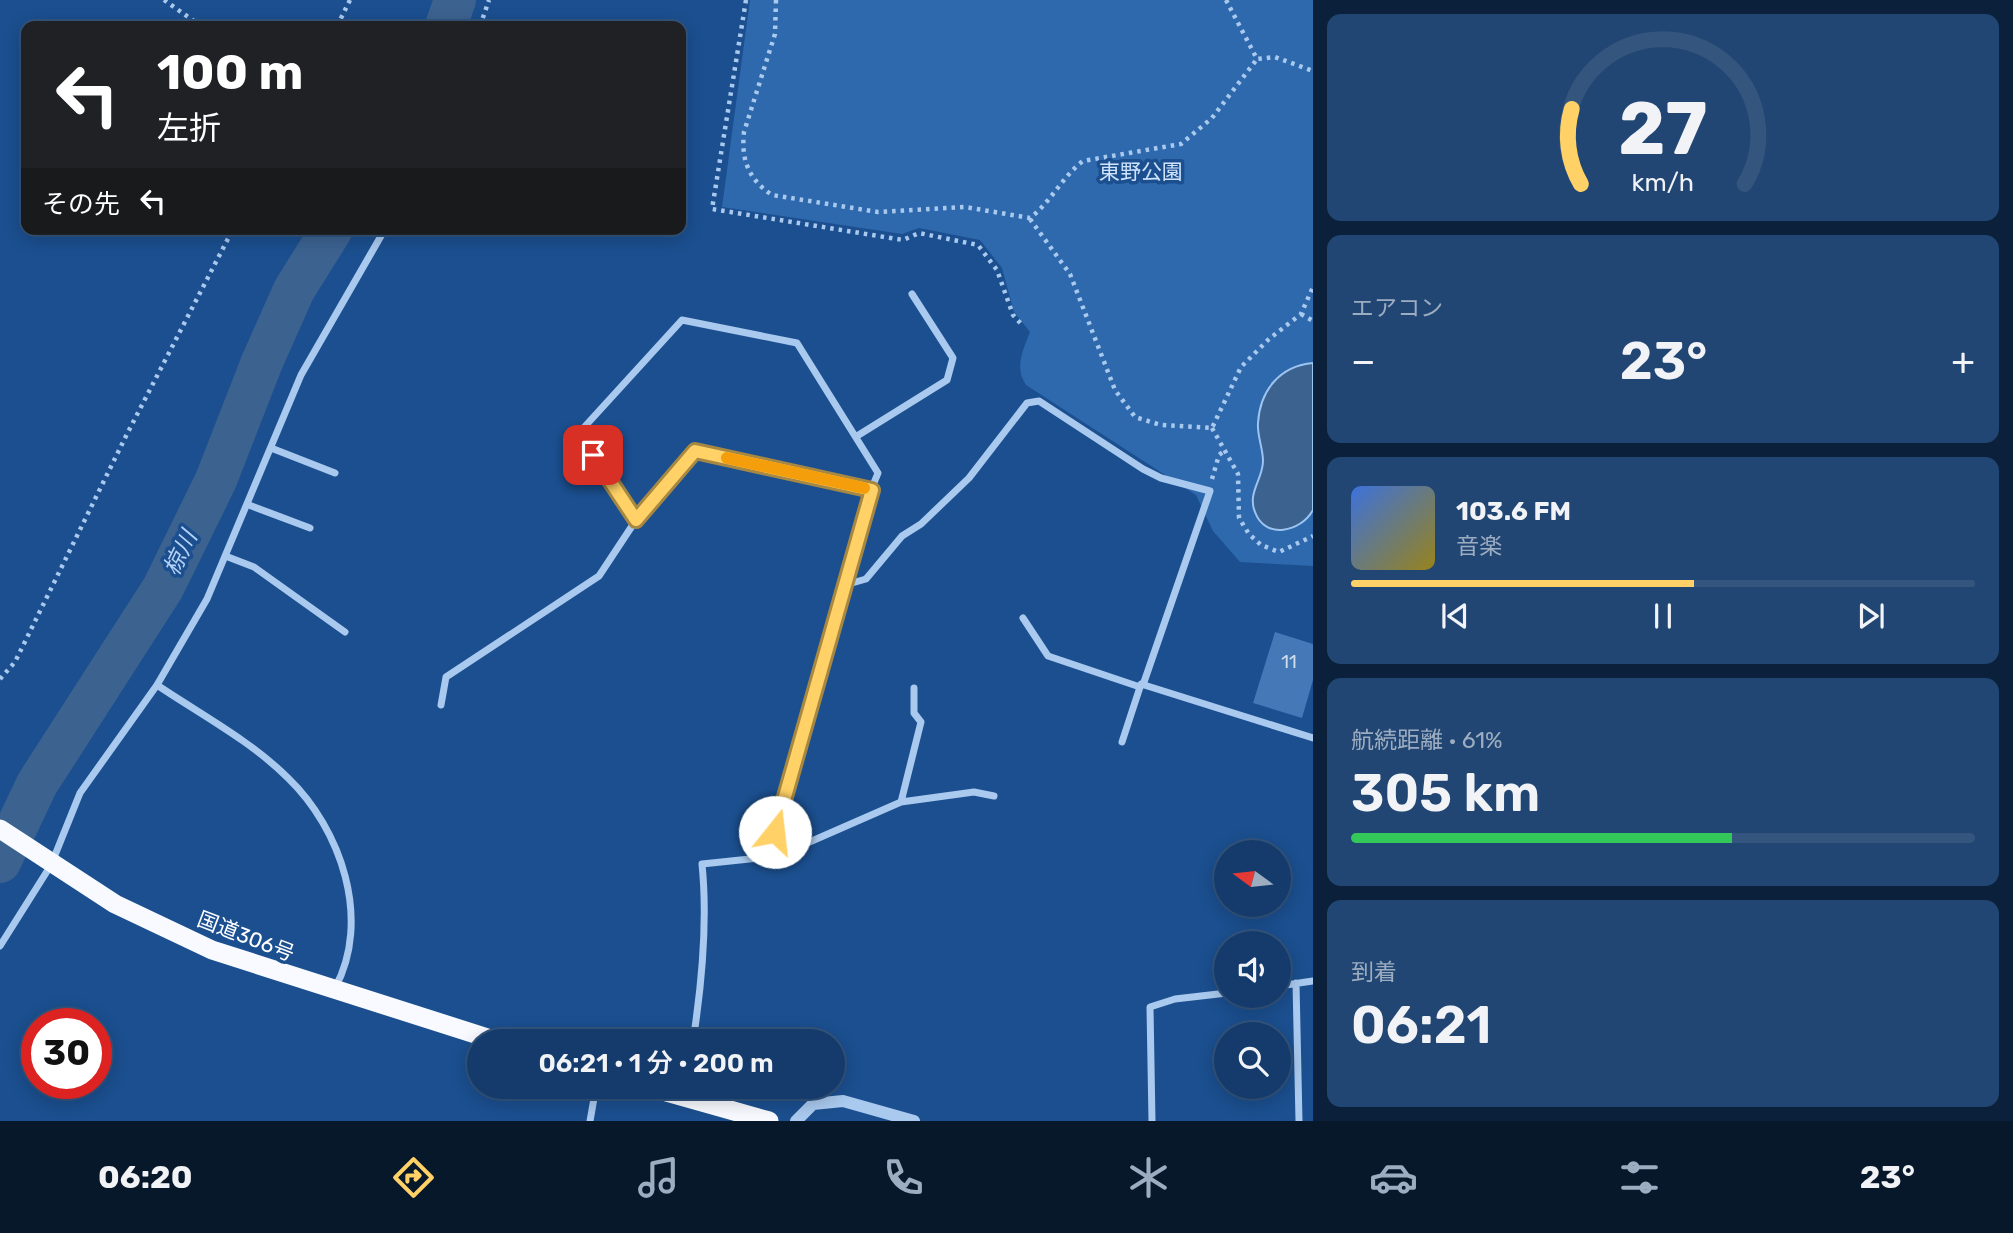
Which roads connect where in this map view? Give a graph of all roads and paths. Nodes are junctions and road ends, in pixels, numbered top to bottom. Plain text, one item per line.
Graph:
1 (164, 0) edge
2 (350, 0) edge
3 (489, 0) edge
4 (746, 0) edge
5 (776, 0) edge
6 (1226, 0) edge
7 (194, 21) edge
8 (340, 21) edge
9 (482, 21) edge
10 (1257, 59) junction
11 (1313, 71) edge
12 (1030, 218) junction
13 (230, 235) edge
14 (381, 235) edge
15 (1313, 287) edge
16 (912, 294) dead end
17 (1301, 314) junction
18 (1313, 321) edge
19 (1022, 325) dead end
20 (1212, 428) junction
21 (857, 436) junction
22 (271, 448) junction
23 (1225, 450) junction
24 (335, 473) dead end
25 (872, 490) junction
26 (1210, 491) junction
27 (249, 505) junction
28 (636, 520) junction
29 (310, 528) dead end
30 (1313, 536) edge
31 (228, 557) junction
32 (845, 585) junction
33 (1023, 618) dead end
34 (345, 632) dead end
35 (0, 679) edge
36 (157, 685) junction
37 (1142, 686) junction
38 (914, 688) dead end
39 (441, 705) dead end
40 (1313, 738) edge
41 (1122, 742) dead end
42 (994, 796) dead end
43 (901, 802) junction
44 (0, 829) edge
45 (768, 857) junction
46 (51, 865) junction
47 (0, 946) edge
48 (1313, 981) edge
49 (1296, 983) junction
50 (1291, 984) edge
51 (333, 991) junction
52 (1214, 994) edge
53 (695, 1029) edge
54 (467, 1032) edge
55 (594, 1099) edge
56 (706, 1099) edge
57 (590, 1121) edge
58 (769, 1121) edge
59 (796, 1121) edge
60 (914, 1121) edge
61 (1152, 1121) edge
62 (1299, 1121) edge

1 - 7 path
2 - 8 path
3 - 9 path
4 - 19 path
5 - 12 path
6 - 10 path
10 - 11 path
10 - 12 path
12 - 20 path
13 - 35 path
14 - 22 street
15 - 17 path
16 - 21 street
17 - 18 path
17 - 20 path
20 - 23 path
21 - 25 street
21 - 28 street
22 - 24 street
22 - 27 street
23 - 26 path
23 - 30 path
25 - 28 street
25 - 32 street
26 - 32 street
26 - 37 street
27 - 29 street
27 - 31 street
28 - 39 street
31 - 34 street
31 - 36 street
32 - 45 street
33 - 37 street
36 - 46 street
36 - 51 street
37 - 40 street
37 - 41 street
38 - 43 street
42 - 43 street
43 - 45 street
44 - 46 highway, 国道306号
45 - 53 street
46 - 47 street
46 - 51 highway, 国道306号
48 - 49 street
49 - 50 street
49 - 62 street
51 - 54 highway, 国道306号
52 - 61 street
55 - 57 street
56 - 58 highway
59 - 60 street

